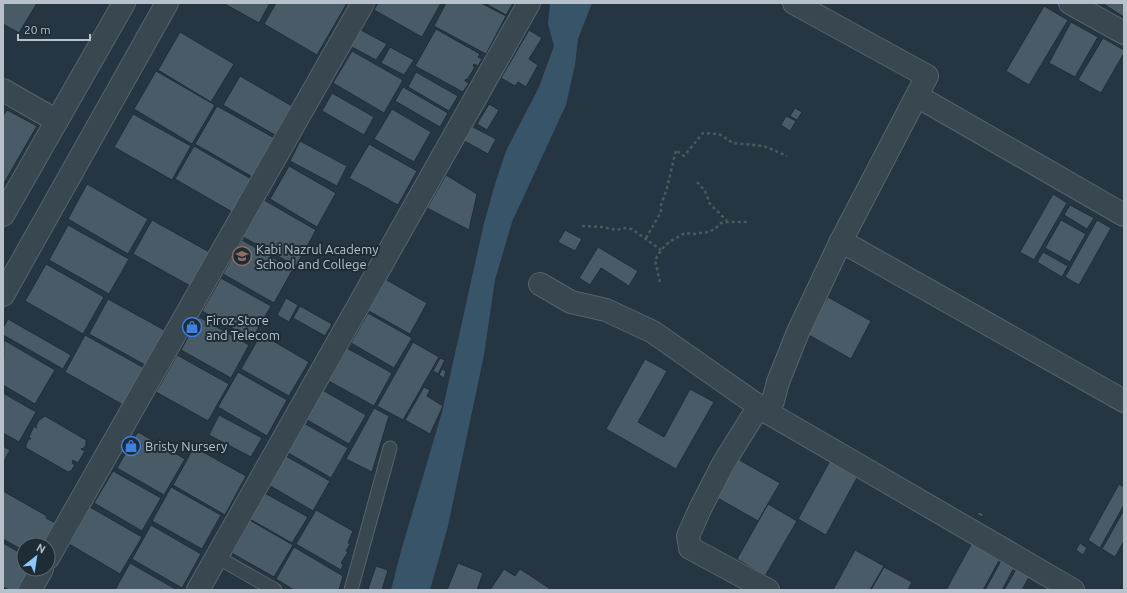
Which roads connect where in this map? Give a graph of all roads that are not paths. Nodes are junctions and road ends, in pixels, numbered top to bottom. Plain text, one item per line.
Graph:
1 (124, 3) edge
2 (167, 3) edge
3 (363, 3) edge
4 (529, 3) edge
5 (794, 3) edge
6 (1070, 3) edge
7 (1124, 33) edge
8 (3, 90) edge
9 (917, 96) junction
10 (57, 121) junction
11 (3, 215) edge
12 (1124, 215) edge
13 (841, 241) junction
14 (540, 284) dead end
15 (3, 294) edge
16 (1124, 401) edge
17 (763, 409) junction
18 (390, 448) dead end
19 (56, 544) edge
20 (217, 557) junction
21 (37, 577) edge
22 (30, 590) edge
23 (198, 590) edge
24 (275, 590) edge
25 (351, 590) edge
26 (768, 590) edge
27 (1073, 590) edge

1 - 10 street
2 - 15 street
3 - 19 street
4 - 20 street
5 - 9 street
6 - 7 street
8 - 10 street
9 - 12 street
9 - 13 street
10 - 11 street
13 - 16 street
13 - 17 street
14 - 17 street
17 - 26 street
17 - 27 street
18 - 25 lane
20 - 23 street
20 - 24 lane
21 - 22 street

